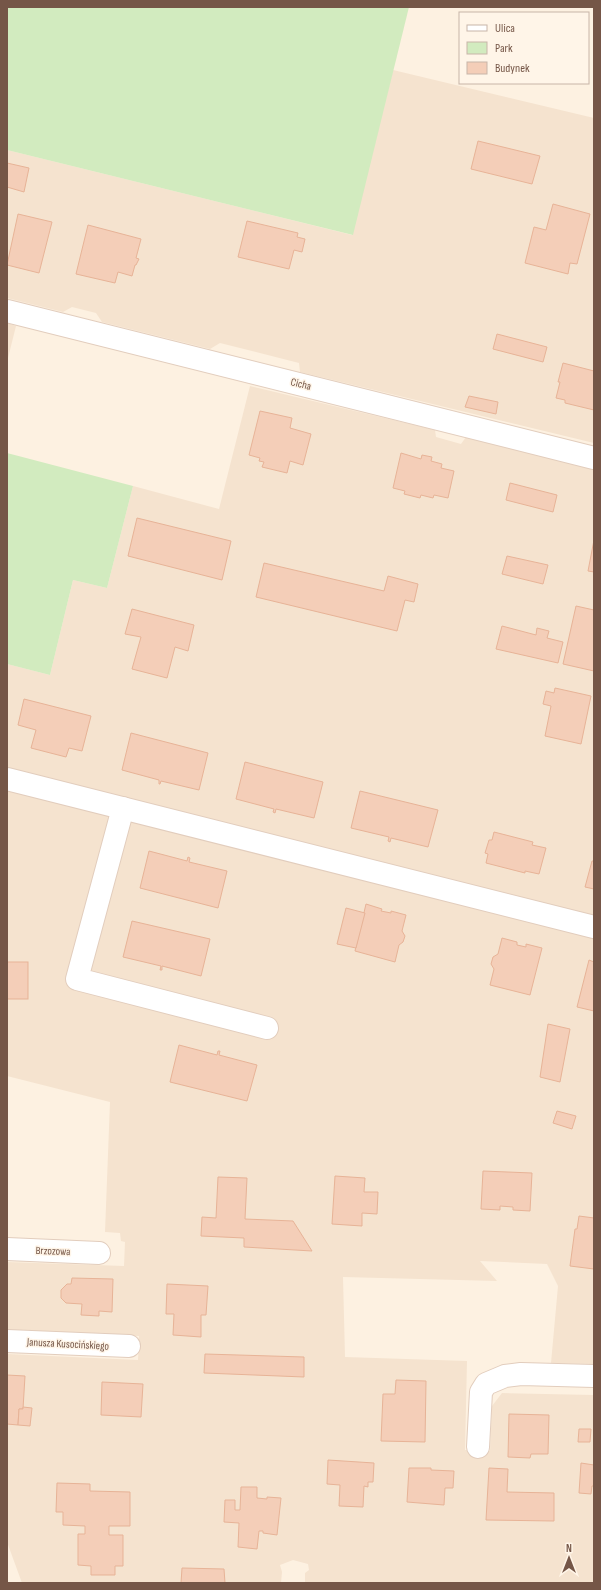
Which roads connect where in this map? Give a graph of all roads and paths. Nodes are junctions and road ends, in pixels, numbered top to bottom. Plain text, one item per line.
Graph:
1 (7, 311) edge
2 (594, 458) edge
3 (7, 779) edge
4 (123, 808) junction
5 (594, 927) edge
6 (267, 1028) dead end
7 (7, 1249) edge
8 (100, 1253) dead end
9 (7, 1341) edge
10 (129, 1346) dead end
11 (594, 1376) edge
12 (478, 1447) dead end

1 - 2 street, Cicha
3 - 4 street
4 - 5 street
4 - 6 street
7 - 8 street, Brzozowa
9 - 10 street, Janusza Kusocińskiego
11 - 12 street

